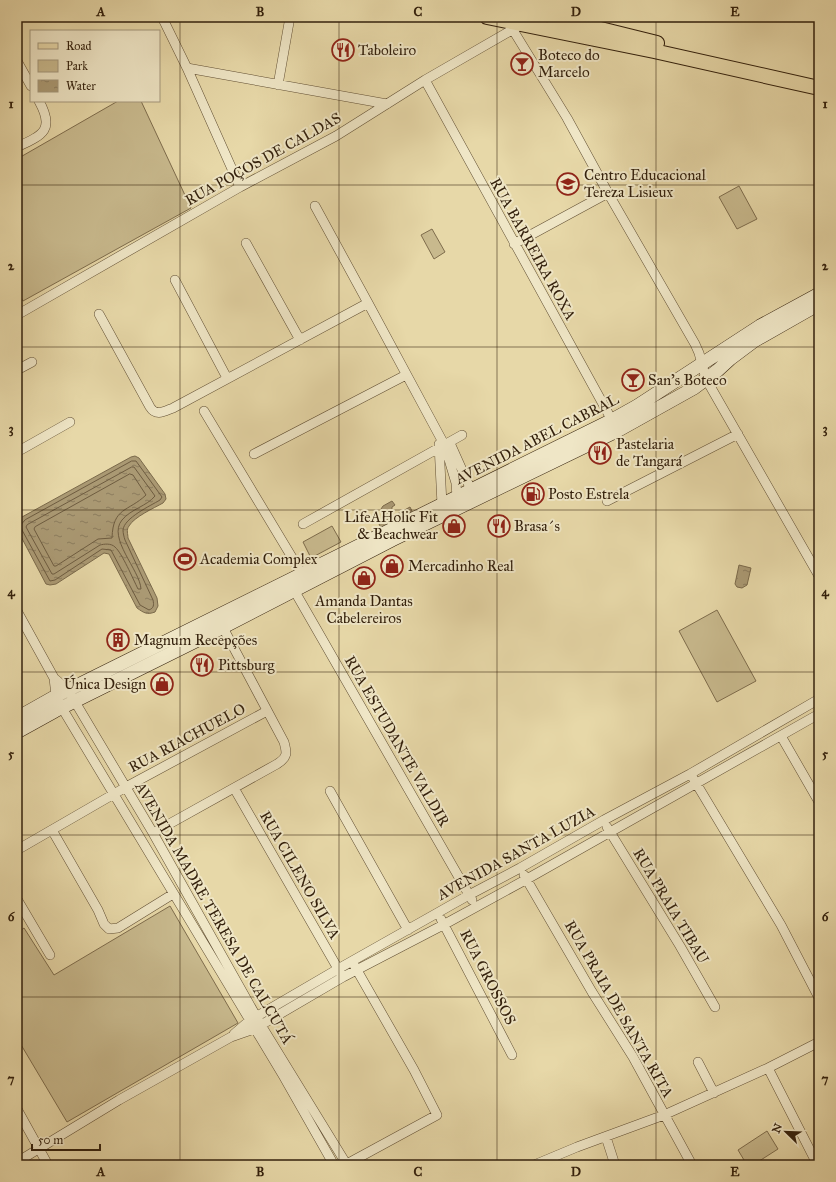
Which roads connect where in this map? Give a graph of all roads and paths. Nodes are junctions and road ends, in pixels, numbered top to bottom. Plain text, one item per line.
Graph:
1 (162, 17) edge
2 (290, 17) edge
3 (487, 17) edge
4 (556, 17) edge
5 (517, 27) junction
6 (17, 61) edge
7 (187, 68) junction
8 (819, 79) edge
9 (425, 80) junction
10 (30, 84) edge
11 (278, 85) junction
12 (819, 88) edge
13 (40, 102) edge
14 (387, 104) junction
15 (17, 147) edge
16 (240, 187) junction
17 (608, 193) junction
18 (315, 206) dead end
19 (246, 243) dead end
20 (514, 244) junction
21 (175, 280) dead end
22 (819, 294) edge
23 (368, 303) junction
24 (819, 304) edge
25 (99, 314) dead end
26 (17, 315) edge
27 (300, 340) junction
28 (32, 362) dead end
29 (702, 363) junction
30 (17, 370) edge
31 (406, 375) junction
32 (227, 378) junction
33 (706, 380) junction
34 (204, 410) dead end
35 (70, 422) dead end
36 (614, 426) junction
37 (738, 434) junction
38 (462, 435) dead end
39 (445, 446) junction
40 (17, 452) edge
41 (254, 454) dead end
42 (471, 490) junction
43 (457, 497) junction
44 (607, 501) dead end
45 (442, 505) junction
46 (303, 524) dead end
47 (819, 576) edge
48 (305, 579) junction
49 (294, 590) junction
50 (17, 611) edge
51 (220, 622) junction
52 (62, 693) junction
53 (819, 698) edge
54 (74, 702) junction
55 (62, 708) junction
56 (267, 711) junction
57 (819, 714) edge
58 (17, 718) edge
59 (17, 732) edge
60 (781, 736) junction
61 (690, 774) junction
62 (696, 784) junction
63 (126, 787) junction
64 (234, 788) junction
65 (330, 791) dead end
66 (113, 795) junction
67 (819, 802) edge
68 (604, 820) junction
69 (52, 830) junction
70 (610, 831) junction
71 (153, 834) junction
72 (17, 850) edge
73 (520, 868) junction
74 (527, 879) junction
75 (173, 894) junction
76 (469, 895) junction
77 (17, 899) edge
78 (476, 907) junction
79 (437, 913) junction
80 (417, 924) junction
81 (445, 924) junction
82 (408, 930) junction
83 (423, 935) junction
84 (50, 955) dead end
85 (352, 962) junction
86 (357, 970) junction
87 (341, 973) junction
88 (819, 998) edge
89 (714, 1007) dead end
90 (255, 1023) junction
91 (819, 1042) edge
92 (512, 1055) dead end
93 (698, 1062) dead end
94 (768, 1068) junction
95 (714, 1093) junction
96 (17, 1108) edge
97 (664, 1115) junction
98 (606, 1137) junction
99 (40, 1149) junction
100 (814, 1158) dead end
101 (17, 1162) edge
102 (48, 1165) edge
103 (334, 1165) edge
104 (346, 1165) edge
105 (534, 1165) edge
106 (615, 1165) edge
107 (692, 1165) edge

1 - 7 street
2 - 11 street
3 - 5 main road
4 - 8 main road
5 - 9 street, RUA POÇOS DE CALDAS
5 - 12 main road
5 - 17 street
6 - 10 street
7 - 11 street
7 - 16 street
9 - 14 street, RUA POÇOS DE CALDAS
9 - 20 street, RUA BARREIRA ROXA
11 - 14 street
13 - 15 street
14 - 16 street, RUA POÇOS DE CALDAS
16 - 26 street, RUA POÇOS DE CALDAS
17 - 20 street
17 - 29 street
18 - 23 street
19 - 27 street
20 - 36 street, RUA BARREIRA ROXA
21 - 32 street
22 - 29 main road, AVENIDA ABEL CABRAL
23 - 27 street
23 - 31 street
24 - 33 main road, AVENIDA ABEL CABRAL
25 - 32 street
27 - 32 street
28 - 30 street
29 - 33 street
29 - 36 main road, AVENIDA ABEL CABRAL
31 - 39 street
31 - 41 street
33 - 36 main road, AVENIDA ABEL CABRAL
33 - 37 street
34 - 48 street
35 - 40 street
36 - 42 main road, AVENIDA ABEL CABRAL
36 - 48 main road, AVENIDA ABEL CABRAL
37 - 44 street
37 - 47 street
38 - 39 street
39 - 42 street
39 - 43 street
39 - 45 street
39 - 46 street
42 - 43 main road, AVENIDA ABEL CABRAL
43 - 45 main road, AVENIDA ABEL CABRAL
45 - 48 main road, AVENIDA ABEL CABRAL
48 - 49 main road, AVENIDA ABEL CABRAL
48 - 51 main road, AVENIDA ABEL CABRAL
49 - 51 main road, AVENIDA ABEL CABRAL
49 - 76 street, RUA ESTUDANTE VALDIR
50 - 52 street, AVENIDA MADRE TERESA DE CALCUTÁ
51 - 52 main road, AVENIDA ABEL CABRAL
51 - 54 main road, AVENIDA ABEL CABRAL
51 - 56 street
52 - 54 street, AVENIDA MADRE TERESA DE CALCUTÁ
52 - 55 street, AVENIDA MADRE TERESA DE CALCUTÁ
52 - 58 main road, AVENIDA ABEL CABRAL
53 - 61 street, AVENIDA SANTA LUZIA
54 - 55 main road, AVENIDA ABEL CABRAL
54 - 63 street, AVENIDA MADRE TERESA DE CALCUTÁ
55 - 59 main road, AVENIDA ABEL CABRAL
55 - 66 street, AVENIDA MADRE TERESA DE CALCUTÁ
56 - 63 street, RUA RIACHUELO
56 - 64 street
57 - 60 street, AVENIDA SANTA LUZIA
60 - 62 street, AVENIDA SANTA LUZIA
60 - 67 street
61 - 62 street
61 - 68 street, AVENIDA SANTA LUZIA
62 - 70 street, AVENIDA SANTA LUZIA
62 - 88 street
63 - 66 street, RUA RIACHUELO
63 - 71 street, AVENIDA MADRE TERESA DE CALCUTÁ
64 - 71 street
64 - 87 street, RUA CILENO SILVA
65 - 82 street
66 - 69 street, RUA RIACHUELO
66 - 75 street, AVENIDA MADRE TERESA DE CALCUTÁ
68 - 70 street, RUA PRAIA TIBAU
68 - 73 street, AVENIDA SANTA LUZIA
69 - 72 street, RUA RIACHUELO
69 - 75 street
70 - 74 street, AVENIDA SANTA LUZIA
70 - 89 street, RUA PRAIA TIBAU
71 - 90 street, AVENIDA MADRE TERESA DE CALCUTÁ
73 - 74 street, RUA PRAIA DE SANTA RITA
73 - 76 street, AVENIDA SANTA LUZIA
74 - 78 street, AVENIDA SANTA LUZIA
74 - 97 street, RUA PRAIA DE SANTA RITA
75 - 90 street, AVENIDA MADRE TERESA DE CALCUTÁ
76 - 78 street, RUA ESTUDANTE VALDIR
76 - 79 street, AVENIDA SANTA LUZIA
77 - 84 street
78 - 81 street, AVENIDA SANTA LUZIA
79 - 80 street, AVENIDA SANTA LUZIA
79 - 81 street, RUA GROSSOS
80 - 82 street, AVENIDA SANTA LUZIA
80 - 83 street
81 - 83 street, AVENIDA SANTA LUZIA
81 - 92 street, RUA GROSSOS
82 - 85 street, AVENIDA SANTA LUZIA
83 - 86 street, AVENIDA SANTA LUZIA
85 - 86 street
85 - 87 street, AVENIDA SANTA LUZIA
86 - 87 street, AVENIDA SANTA LUZIA
86 - 104 street
87 - 90 street, AVENIDA SANTA LUZIA
90 - 99 street, AVENIDA SANTA LUZIA
90 - 103 street, AVENIDA MADRE TERESA DE CALCUTÁ
90 - 104 street, AVENIDA MADRE TERESA DE CALCUTÁ
91 - 94 street
93 - 95 street
94 - 95 street
94 - 100 street
95 - 97 street
96 - 99 street
97 - 98 street
97 - 107 street, RUA PRAIA DE SANTA RITA
98 - 105 street
98 - 106 street
99 - 101 street, AVENIDA SANTA LUZIA
99 - 102 street

